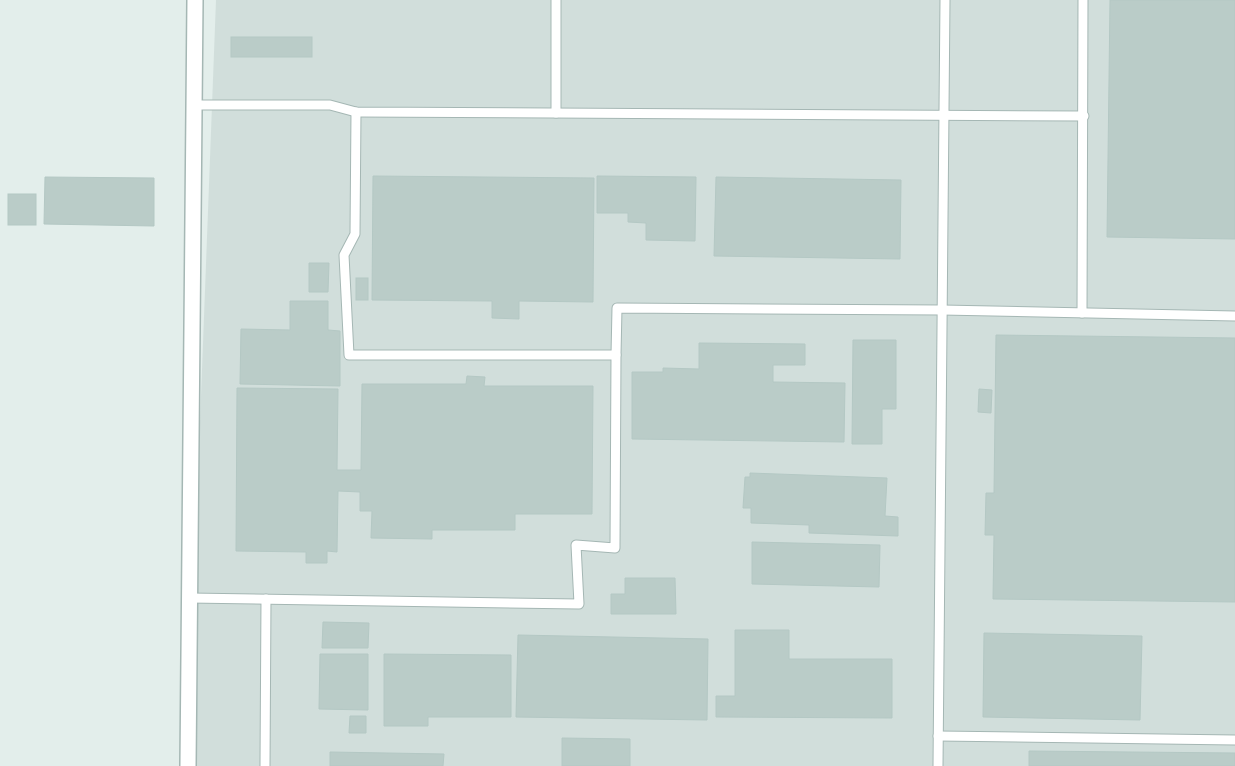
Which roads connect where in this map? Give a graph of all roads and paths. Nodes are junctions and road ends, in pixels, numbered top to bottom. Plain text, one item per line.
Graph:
1 (195, 0) edge
2 (556, 0) edge
3 (945, 0) edge
4 (1083, 0) edge
5 (194, 105) junction
6 (356, 112) junction
7 (556, 113) junction
8 (944, 115) junction
9 (1084, 116) junction
10 (942, 310) junction
11 (1082, 314) junction
12 (1235, 316) edge
13 (616, 355) junction
14 (189, 598) junction
15 (266, 599) junction
16 (938, 736) junction
17 (1235, 740) edge
18 (188, 766) edge
19 (265, 766) edge
20 (938, 766) edge

1 - 5 street
2 - 7 lane
3 - 8 lane
4 - 9 lane
5 - 6 lane
5 - 14 street
6 - 7 lane
6 - 13 lane
7 - 8 lane
8 - 9 lane
8 - 10 lane
9 - 11 lane
10 - 11 lane
10 - 13 lane
10 - 16 lane
11 - 12 lane
13 - 15 lane
14 - 15 lane
14 - 18 street
15 - 19 lane
16 - 17 lane
16 - 20 lane

